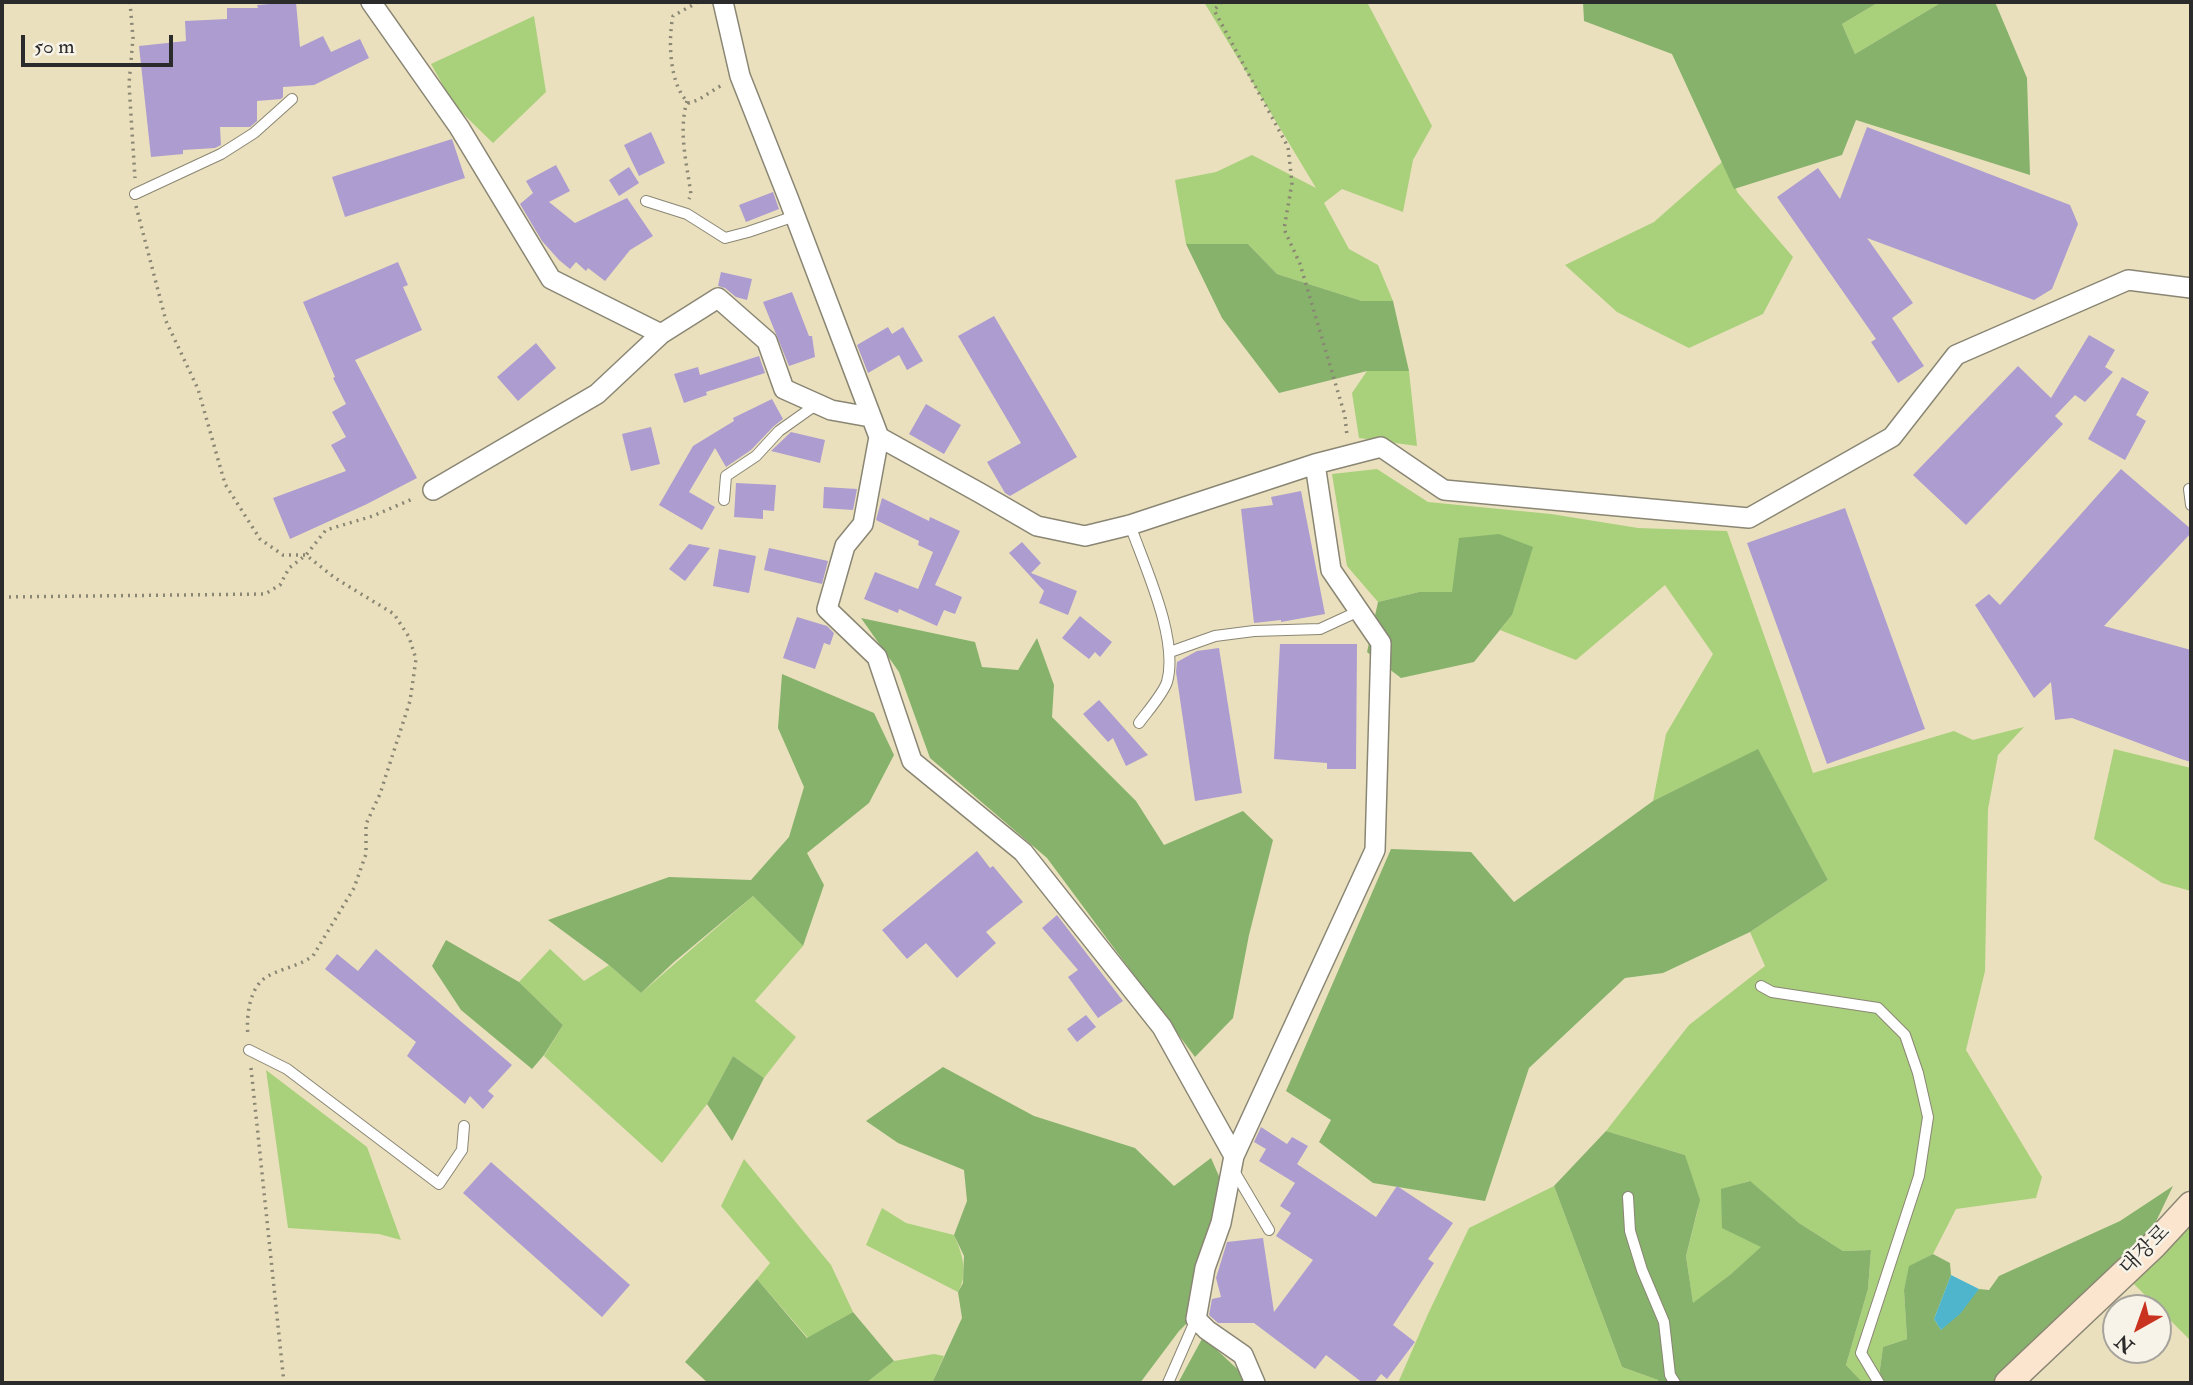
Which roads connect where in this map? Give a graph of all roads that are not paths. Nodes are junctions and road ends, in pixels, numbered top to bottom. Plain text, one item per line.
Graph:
1 (371, 2) edge
2 (723, 2) edge
3 (292, 99) dead end
4 (135, 194) road end
5 (646, 201) dead end
6 (795, 216) junction
7 (2191, 288) edge
8 (661, 334) junction
9 (817, 404) junction
10 (870, 417) junction
11 (878, 437) junction
12 (1315, 464) junction
13 (2189, 489) dead end
14 (433, 490) road end
15 (724, 500) dead end
16 (2191, 505) edge
17 (1130, 525) junction
18 (1359, 611) junction
19 (1170, 652) junction
20 (1139, 723) dead end
21 (1761, 986) dead end
22 (249, 1050) road end
23 (464, 1126) dead end
24 (1233, 1162) junction
25 (1628, 1197) dead end
26 (2191, 1205) edge
27 (1269, 1230) dead end
28 (1195, 1319) junction
29 (1168, 1383) edge
30 (1255, 1383) edge
31 (1675, 1383) edge
32 (1879, 1383) edge
33 (2008, 1383) edge

1 - 8 street
2 - 6 street
3 - 4 lane
5 - 6 lane
6 - 10 street
7 - 12 street
8 - 9 street
8 - 14 street
9 - 10 street
9 - 15 lane
10 - 11 street
11 - 17 street
11 - 24 street
12 - 17 street
12 - 18 street
13 - 16 lane
17 - 19 lane
18 - 19 lane
18 - 24 street
19 - 20 lane
21 - 32 lane
22 - 23 lane
24 - 27 lane
24 - 28 street
25 - 31 lane
26 - 33 street, 대장로
28 - 29 lane
28 - 30 street

